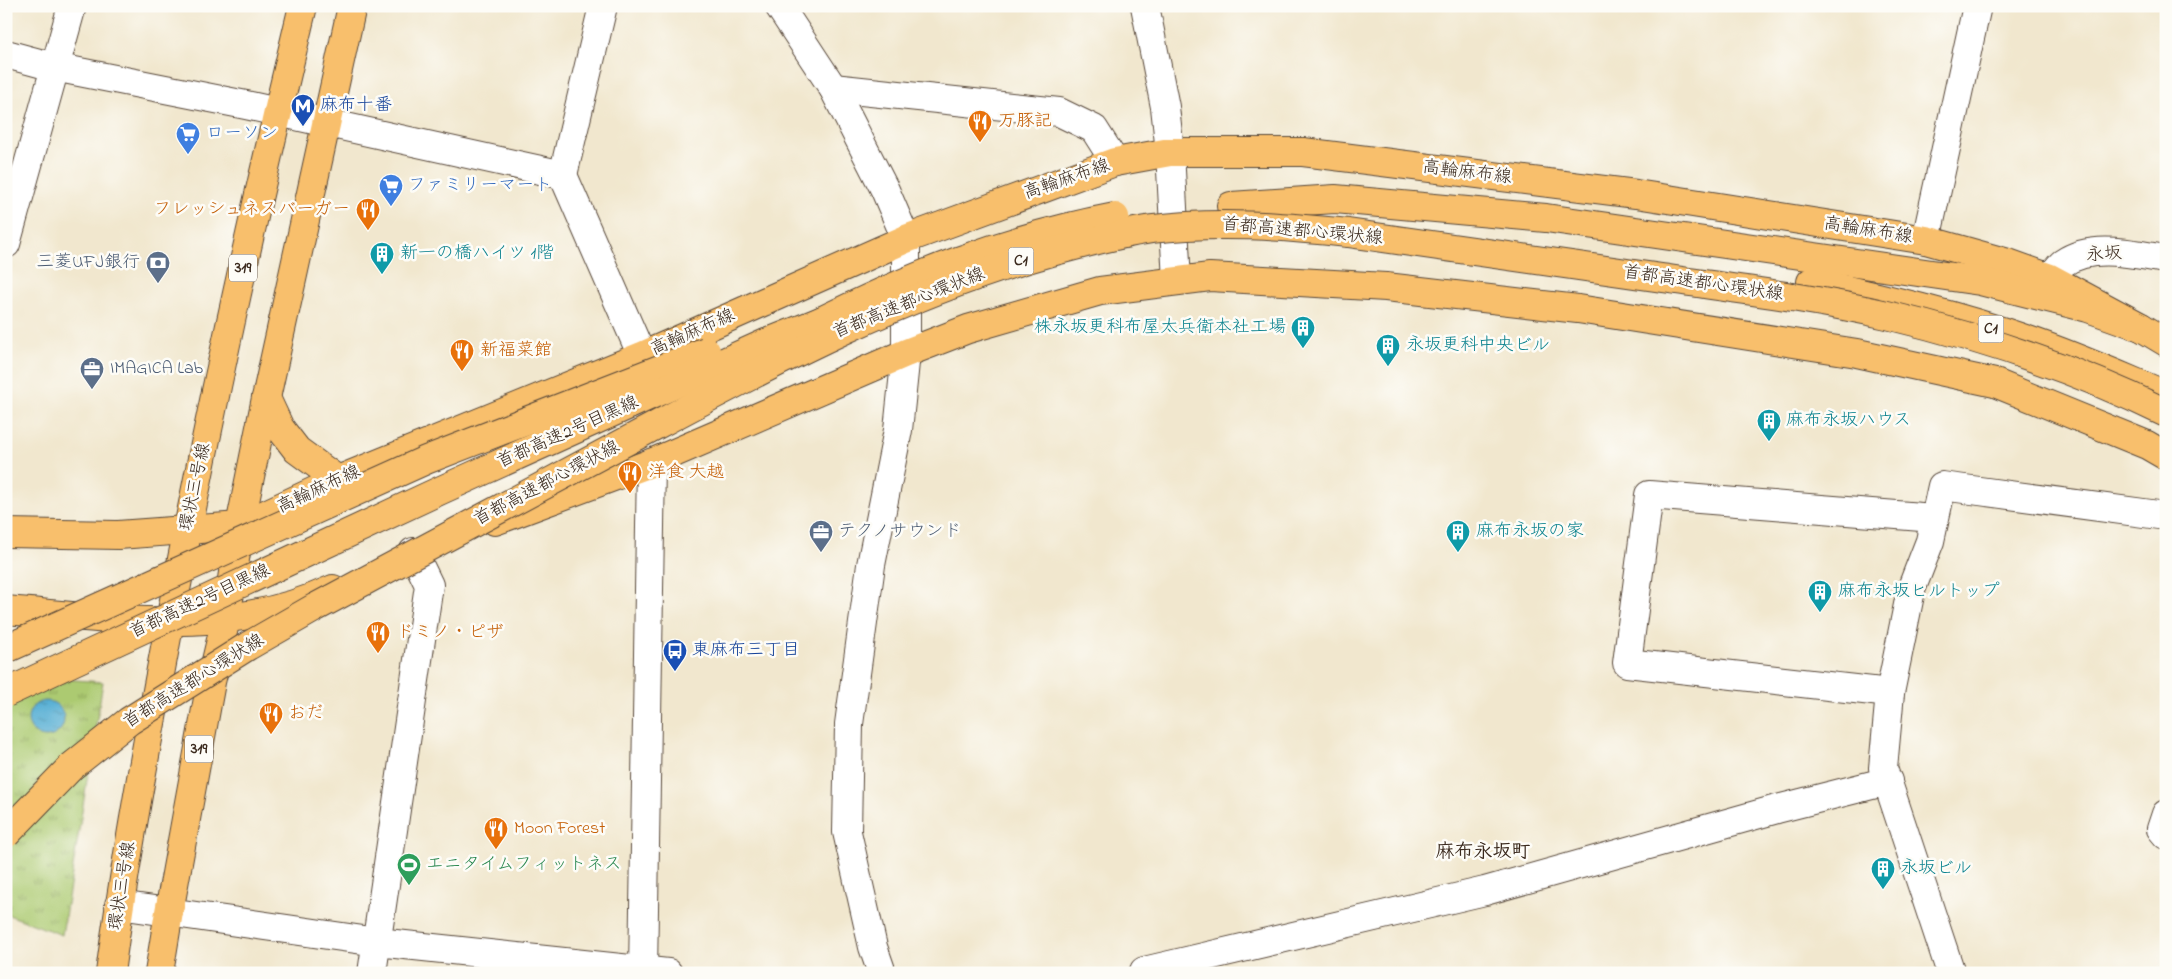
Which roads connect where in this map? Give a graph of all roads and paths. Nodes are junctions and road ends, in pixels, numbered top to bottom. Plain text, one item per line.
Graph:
1 (72, 6) edge
2 (303, 6) edge
3 (352, 6) edge
4 (603, 6) edge
5 (779, 6) edge
6 (1146, 6) edge
7 (1977, 6) edge
8 (6, 54) edge
9 (54, 67) junction
10 (832, 88) junction
11 (278, 112) junction
12 (326, 122) junction
13 (1170, 152) junction
14 (1115, 162) junction
15 (563, 175) junction
16 (1149, 230) junction
17 (906, 238) junction
18 (1926, 240) junction
19 (6, 244) edge
20 (974, 253) junction
21 (2166, 259) edge
22 (1812, 270) junction
23 (2050, 278) junction
24 (1177, 281) junction
25 (2141, 327) junction
26 (2166, 342) edge
27 (906, 353) junction
28 (642, 356) junction
29 (2166, 395) edge
30 (266, 398) junction
31 (2166, 413) edge
32 (2166, 456) edge
33 (651, 463) junction
34 (338, 480) junction
35 (2166, 516) edge
36 (1934, 518) junction
37 (240, 526) junction
38 (187, 531) junction
39 (6, 533) edge
40 (413, 552) junction
41 (6, 610) edge
42 (226, 619) junction
43 (170, 623) junction
44 (6, 649) edge
45 (6, 693) edge
46 (1890, 693) junction
47 (1888, 781) junction
48 (6, 812) edge
49 (2166, 814) edge
50 (6, 834) edge
51 (2166, 835) edge
52 (120, 905) junction
53 (168, 912) junction
54 (377, 942) junction
55 (1144, 971) dead end
56 (651, 972) edge
57 (110, 973) edge
58 (159, 973) edge
59 (372, 973) edge
60 (882, 973) edge
61 (1951, 973) edge

1 - 9 street
2 - 11 main road, 環状三号線 / 319
3 - 12 main road, 319
4 - 15 street
5 - 10 street
6 - 13 street
7 - 18 street
8 - 9 street
9 - 11 street
9 - 19 street
10 - 14 street
10 - 17 street
11 - 12 street
11 - 38 main road, 環状三号線 / 319
12 - 15 street
12 - 30 main road, 319
13 - 14 main road, 高輪麻布線
13 - 18 main road, 高輪麻布線
13 - 24 street
14 - 17 main road, 高輪麻布線
15 - 28 street
16 - 31 main road, 首都高速都心環状線 / C1, bridge
16 - 45 main road, 首都高速2号目黒線, bridge
16 - 50 main road, 首都高速都心環状線 / C1, bridge
17 - 27 street
17 - 28 main road, 高輪麻布線
18 - 23 main road, 高輪麻布線
20 - 22 main road, 首都高速都心環状線 / C1, bridge
20 - 44 main road, 首都高速2号目黒線, bridge
20 - 48 main road, 首都高速都心環状線 / C1, bridge
21 - 23 street, 永坂
22 - 25 main road
22 - 29 main road, 首都高速都心環状線 / C1
23 - 25 main road, 高輪麻布線
24 - 27 main road
24 - 32 main road
25 - 26 main road, 高輪麻布線
27 - 33 main road
27 - 60 street
28 - 34 main road, 高輪麻布線
30 - 34 main road
30 - 37 main road, 319
33 - 40 main road
33 - 56 street
34 - 37 main road, 高輪麻布線
35 - 36 street
36 - 46 street
36 - 46 street
37 - 38 main road, 高輪麻布線
37 - 42 main road, 319
38 - 39 main road, 高輪麻布線
38 - 43 main road, 環状三号線 / 319
40 - 42 main road
40 - 54 street
41 - 43 main road
42 - 43 main road
42 - 53 main road, 319
43 - 52 main road, 環状三号線 / 319
46 - 47 street
47 - 55 street
47 - 61 street
49 - 51 street
52 - 53 street
52 - 57 main road, 環状三号線 / 319
53 - 54 street
53 - 58 main road, 319
54 - 56 street
54 - 59 street

